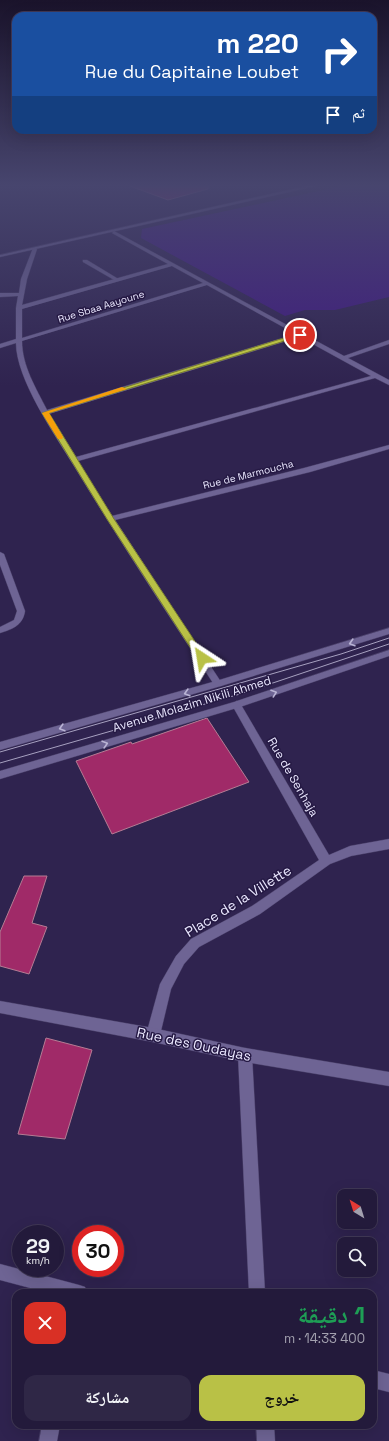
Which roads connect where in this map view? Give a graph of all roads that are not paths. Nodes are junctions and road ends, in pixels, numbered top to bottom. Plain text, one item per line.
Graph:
1 (24, 251) edge
2 (34, 251) edge
3 (149, 251) edge
4 (0, 256) edge
5 (85, 261) dead end
6 (172, 264) junction
7 (118, 280) junction
8 (208, 284) junction
9 (22, 294) junction
10 (0, 295) edge
11 (19, 308) junction
12 (300, 335) junction
13 (18, 340) junction
14 (389, 342) edge
15 (0, 346) edge
16 (343, 358) junction
17 (376, 376) junction
18 (389, 384) edge
19 (45, 413) junction
20 (389, 448) edge
21 (74, 460) junction
22 (110, 519) junction
23 (0, 554) edge
24 (2, 564) edge
25 (0, 630) edge
26 (389, 631) edge
27 (389, 653) edge
28 (218, 684) junction
29 (237, 705) junction
30 (0, 746) edge
31 (0, 775) edge
32 (389, 844) edge
33 (326, 860) junction
34 (0, 1007) edge
35 (152, 1035) junction
36 (245, 1055) junction
37 (389, 1079) edge
38 (0, 1272) edge
39 (64, 1289) edge
40 (257, 1289) edge
41 (377, 1380) edge
42 (389, 1383) edge
43 (51, 1429) edge
44 (265, 1429) edge
45 (48, 1441) edge
46 (266, 1441) edge

1 - 4 street
2 - 9 street
3 - 6 street
5 - 7 lane
6 - 7 street
6 - 8 street
7 - 11 street
8 - 12 street
8 - 13 street, Rue Sbaa Aayoune
9 - 10 street
9 - 11 street
11 - 13 street
12 - 16 street
12 - 19 street
13 - 15 street, Rue Sbaa Aayoune
13 - 19 street
14 - 16 street
16 - 17 street
17 - 18 street
17 - 21 street
19 - 21 street
20 - 22 street, Rue de Marmoucha
21 - 22 street
22 - 28 street
23 - 24 street
24 - 25 street
26 -> 28 street, Avenue Molazim Nikili Ahmed
29 -> 27 street, Avenue Molazim Nikili Ahmed
28 -> 30 street, Avenue Molazim Nikili Ahmed
31 -> 29 street, Avenue Molazim Nikili Ahmed
29 - 33 street, Rue de Senhaja
32 - 33 street, Place de la Villette
33 - 35 street, Place de la Villette
34 - 35 street, Rue des Oudayas
35 - 36 street, Rue des Oudayas
36 - 37 street, Rue des Oudayas
36 - 40 street
38 - 39 street
41 - 42 street
43 - 45 street
44 - 46 street

